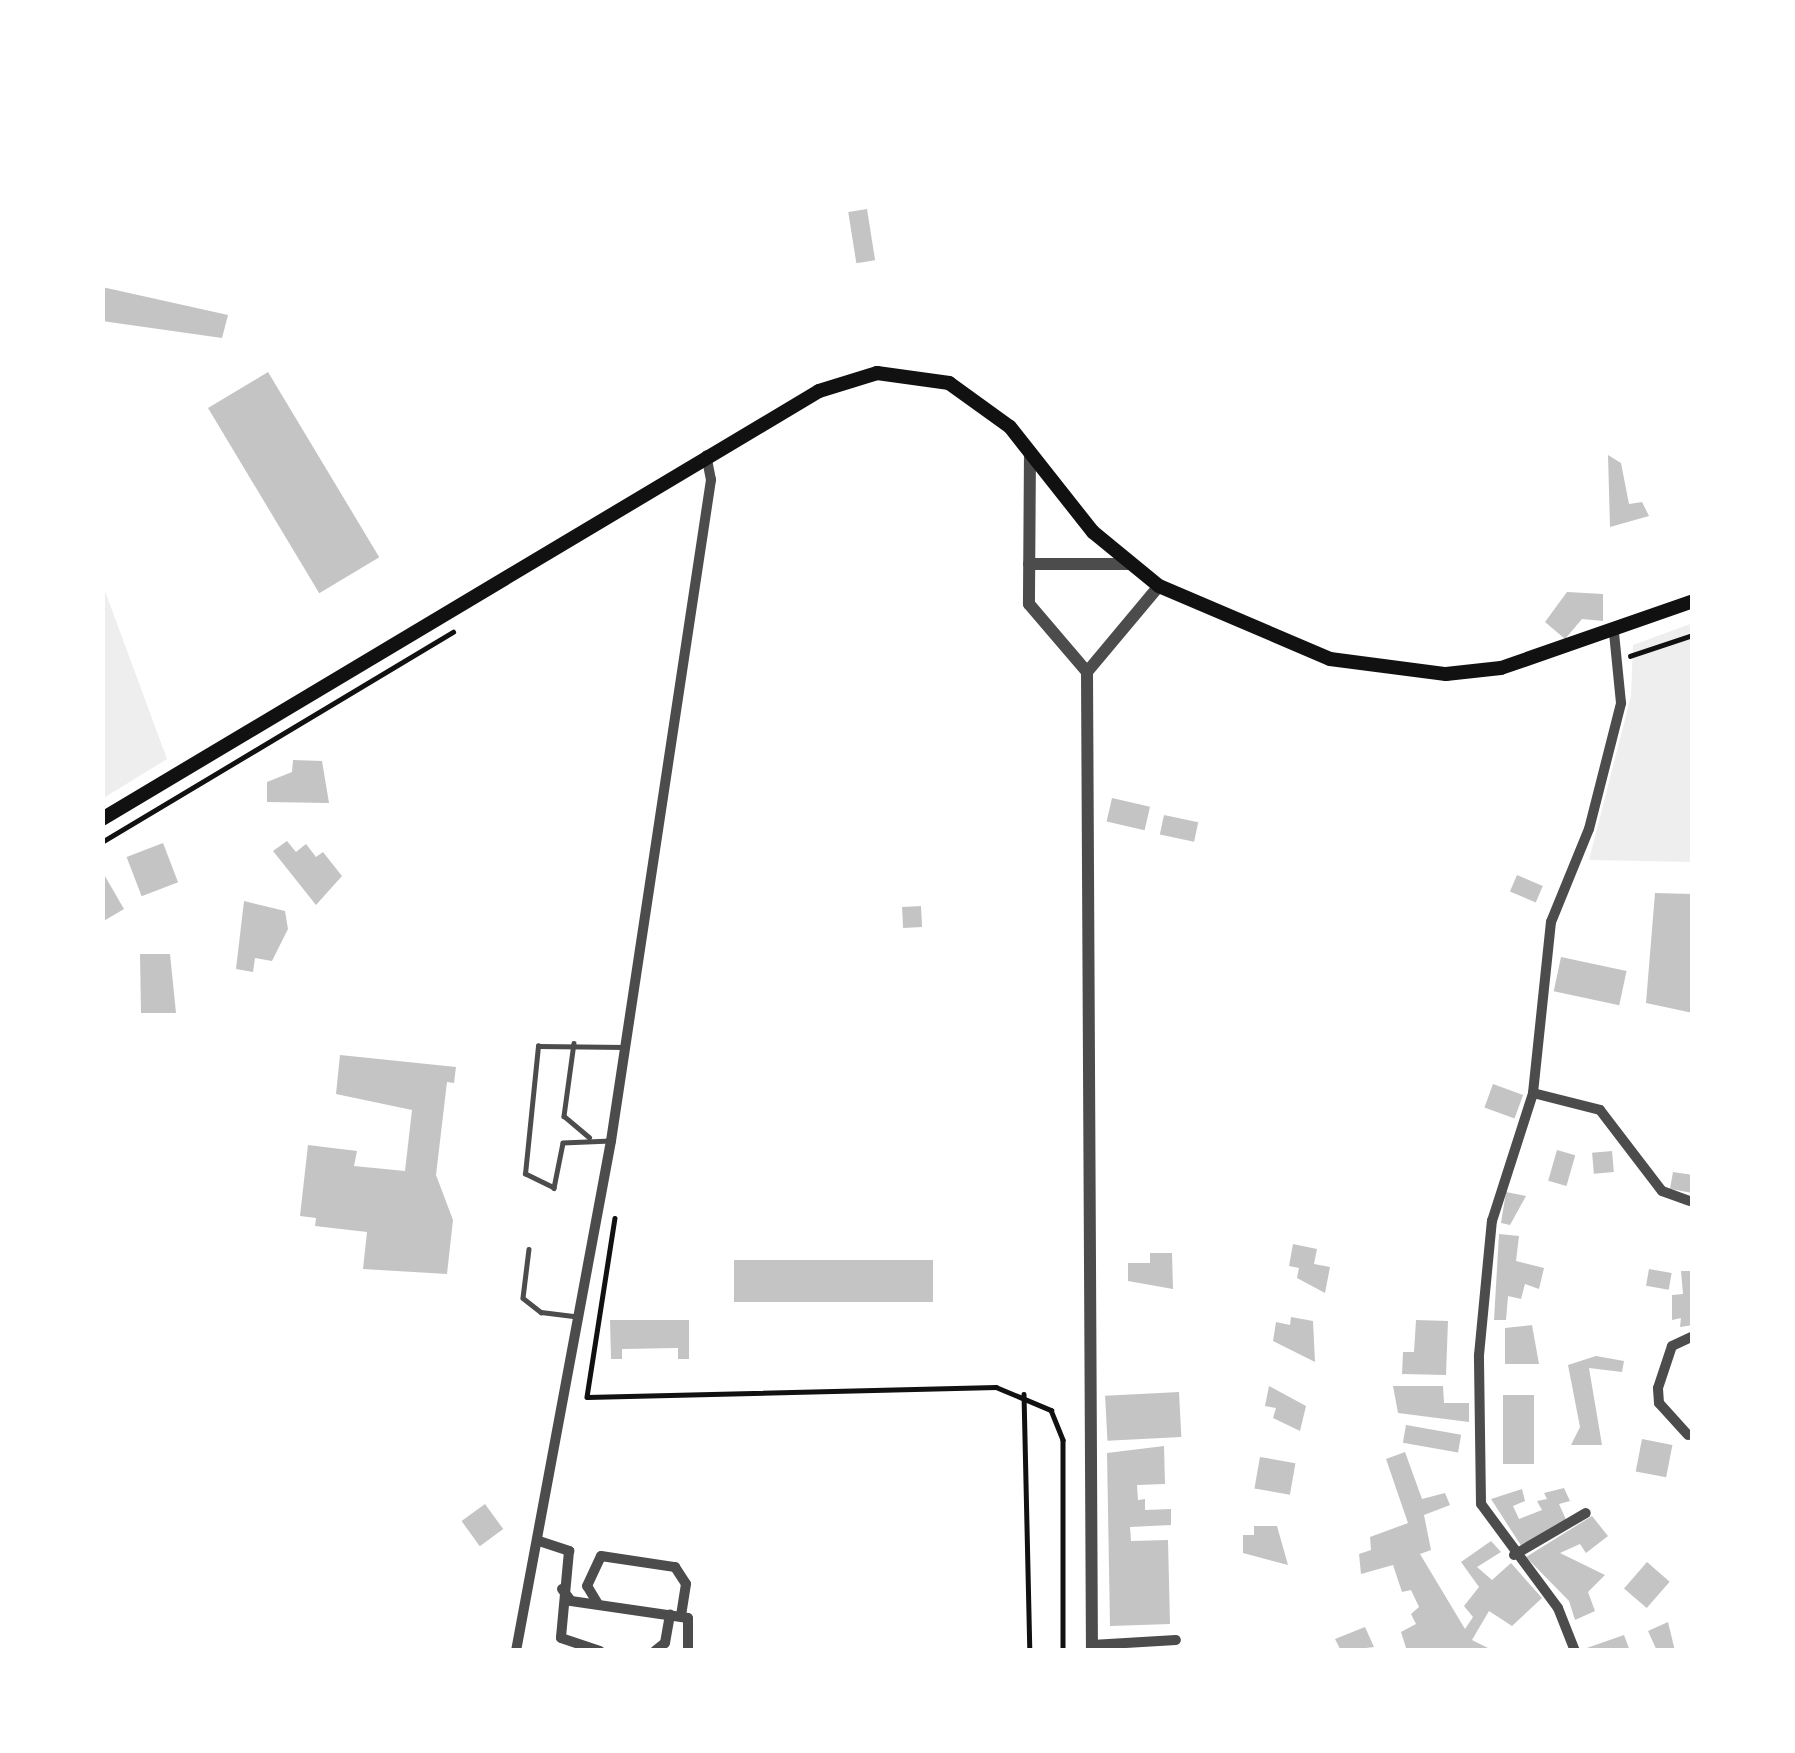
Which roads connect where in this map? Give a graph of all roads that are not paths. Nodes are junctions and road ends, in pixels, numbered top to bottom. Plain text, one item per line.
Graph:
1 (1030, 451) junction
2 (706, 455) junction
3 (1131, 563) junction
4 (1029, 565) junction
5 (1159, 586) junction
6 (1693, 601) edge
7 (1614, 633) junction
8 (1087, 672) junction
9 (102, 819) edge
10 (574, 1043) junction
11 (625, 1047) junction
12 (1533, 1094) junction
13 (593, 1138) junction
14 (611, 1142) junction
15 (1689, 1202) dead end
16 (529, 1250) dead end
17 (581, 1317) junction
18 (1693, 1336) edge
19 (1688, 1435) dead end
20 (1586, 1513) dead end
21 (538, 1540) junction
22 (1514, 1555) junction
23 (562, 1589) junction
24 (591, 1604) junction
25 (676, 1615) junction
26 (563, 1621) junction
27 (1176, 1640) dead end
28 (1092, 1648) edge
29 (516, 1651) edge
30 (600, 1651) edge
31 (655, 1651) edge
32 (688, 1651) edge
33 (1575, 1651) edge

1 - 2 main road
1 - 3 main road
1 - 4 street
2 - 9 main road
2 - 11 street
3 - 4 street
3 - 5 main road
4 - 8 street
5 - 7 main road
5 - 8 street
6 - 7 main road
7 - 12 street
8 - 28 street
10 - 11 lane
10 - 13 lane
10 - 13 lane
11 - 14 street
12 - 15 street
12 - 22 street
13 - 14 lane
14 - 17 street
16 - 17 lane
17 - 21 street
18 - 19 street
20 - 22 street
21 - 23 street
21 - 29 street
22 - 33 street
23 - 24 street
23 - 26 street
24 - 25 street
24 - 25 street
24 - 26 street
25 - 31 street
25 - 32 street
26 - 30 street
27 - 28 street

